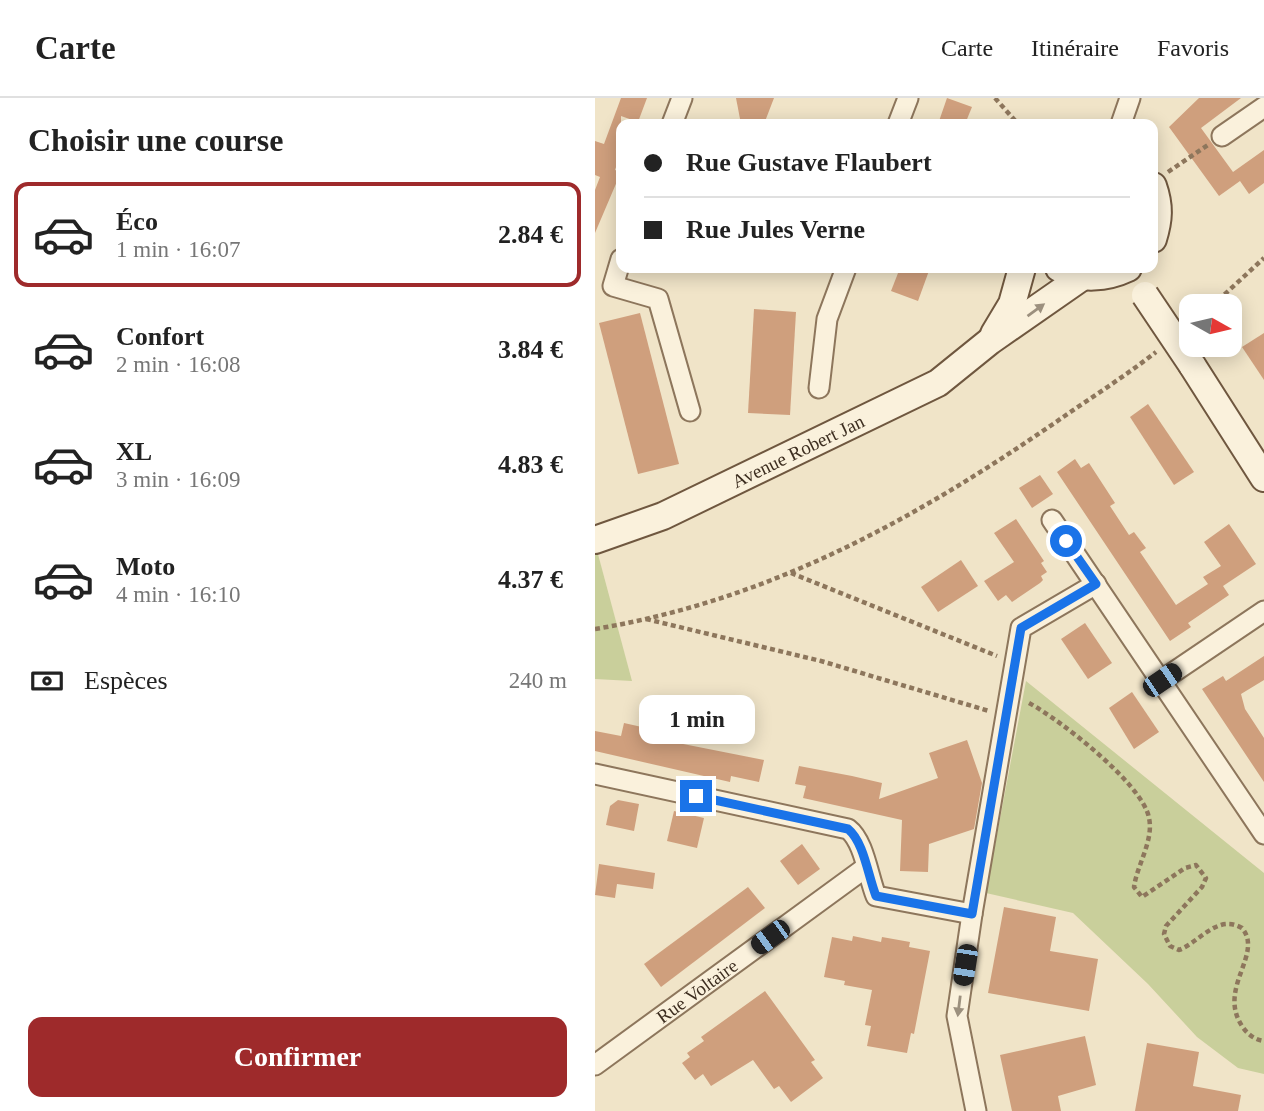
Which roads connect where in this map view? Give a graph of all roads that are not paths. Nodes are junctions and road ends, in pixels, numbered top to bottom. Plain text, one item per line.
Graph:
1 (682, 98) edge
2 (908, 98) edge
3 (1130, 98) edge
4 (1264, 107) edge
5 (674, 119) edge
6 (900, 119) edge
7 (1123, 119) edge
8 (1222, 136) road end
9 (1159, 180) edge
10 (1158, 201) edge
11 (1158, 201) edge
12 (1158, 224) edge
13 (617, 273) edge
14 (844, 273) edge
15 (1021, 273) edge
16 (1069, 273) edge
17 (1092, 273) edge
18 (1116, 273) edge
19 (1131, 273) edge
20 (990, 341) junction
21 (819, 388) dead end
22 (690, 411) dead end
23 (1264, 478) edge
24 (1052, 520) dead end
25 (595, 540) edge
26 (1096, 584) junction
27 (1264, 611) edge
28 (1162, 680) junction
29 (595, 774) edge
30 (1264, 834) edge
31 (865, 868) junction
32 (972, 914) junction
33 (595, 1065) edge
34 (975, 1111) edge

1 - 5 street
2 - 6 street
3 - 7 street
4 - 8 street
9 - 11 main road
10 - 12 main road
13 - 22 street
14 - 21 street
15 - 20 main road, Avenue Robert Jan
20 -> 16 main road, Avenue Robert Jan
17 - 18 main road
19 - 23 main road, bridge
20 - 25 main road, Avenue Robert Jan
24 - 26 street
26 - 28 street
26 - 32 street
27 - 28 street
28 - 30 street
29 - 31 street
31 - 32 street
31 - 33 street, Rue Voltaire
32 -> 34 street

